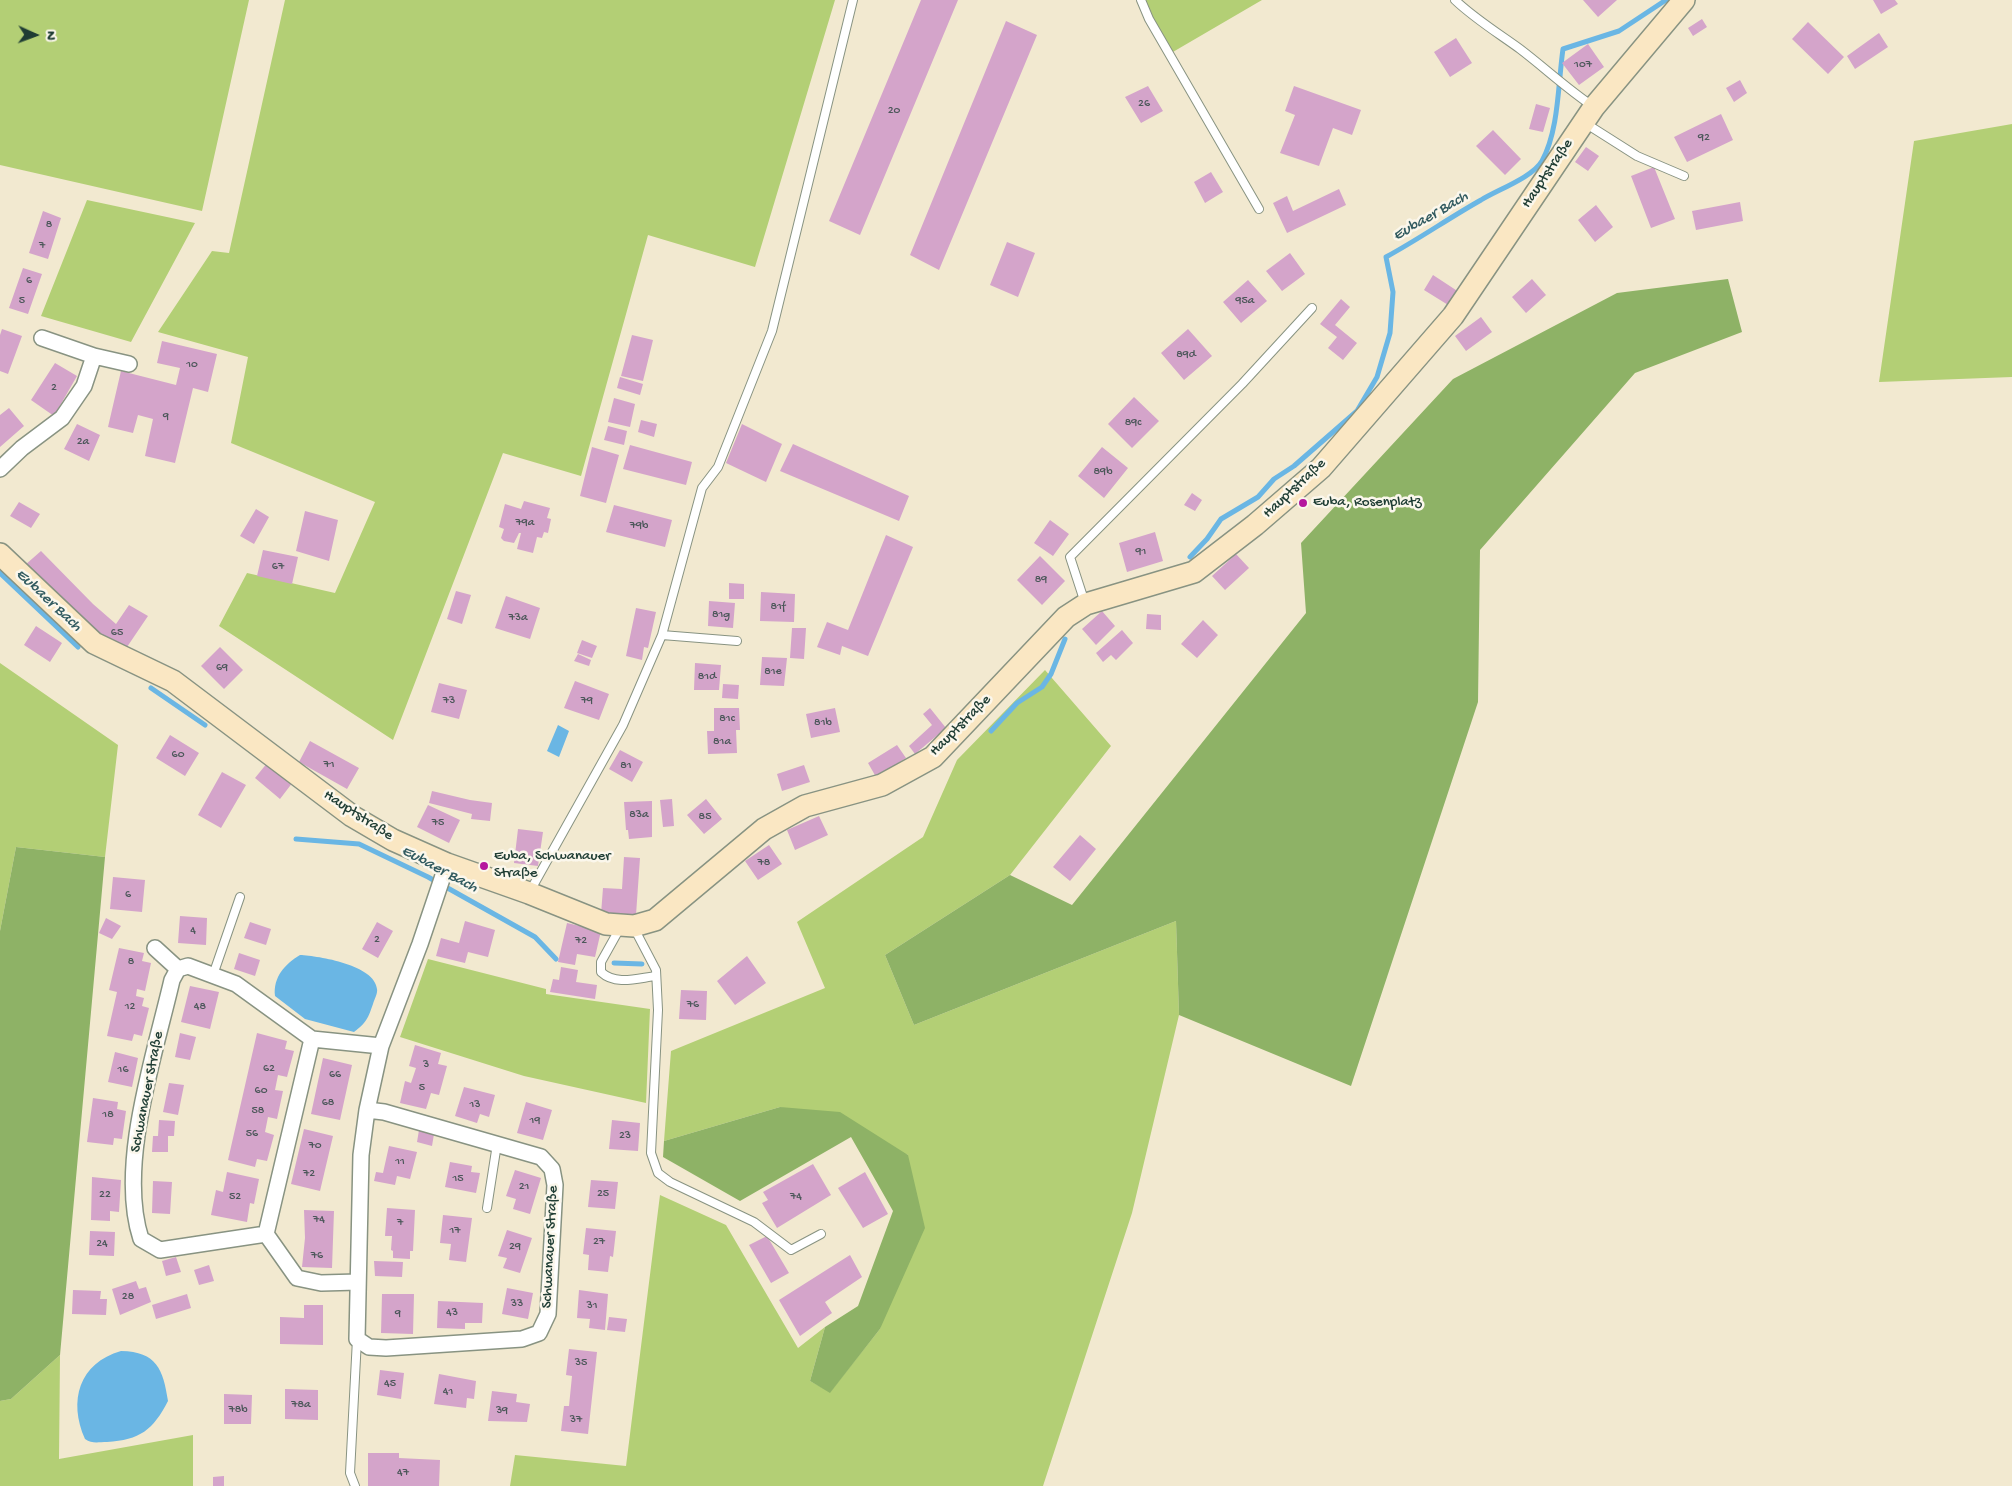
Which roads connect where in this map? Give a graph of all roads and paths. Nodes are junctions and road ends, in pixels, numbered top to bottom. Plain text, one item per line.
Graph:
1 (853, 0) edge
2 (1141, 0) edge
3 (1455, 0) edge
4 (1684, 0) edge
5 (1588, 114) junction
6 (1684, 176) dead end
7 (1259, 209) dead end
8 (1312, 308) dead end
9 (42, 338) dead end
10 (94, 356) junction
11 (129, 364) dead end
12 (0, 470) edge
13 (0, 554) edge
14 (1086, 604) junction
15 (662, 635) junction
16 (737, 641) dead end
17 (446, 868) junction
18 (529, 893) junction
19 (240, 897) dead end
20 (627, 926) junction
21 (155, 948) dead end
22 (178, 969) junction
23 (213, 976) junction
24 (656, 976) junction
25 (312, 1039) junction
26 (381, 1046) junction
27 (367, 1110) junction
28 (497, 1144) junction
29 (487, 1208) dead end
30 (266, 1234) junction
31 (820, 1234) dead end
32 (358, 1282) junction
33 (356, 1339) junction
34 (355, 1486) edge

1 - 15 lane
2 - 7 lane
3 - 5 lane
4 - 5 street, Hauptstraße
5 - 6 lane
5 - 14 street, Hauptstraße
8 - 14 lane
9 - 10 street
10 - 11 street
10 - 12 street
13 - 17 street, Hauptstraße
14 - 20 street, Hauptstraße
15 - 16 lane
15 - 18 lane
17 - 18 street, Hauptstraße
17 - 26 street
18 - 20 street, Hauptstraße
19 - 23 lane
20 - 24 lane
20 - 24 lane
21 - 22 street
22 - 23 street
22 - 30 street, Schwanauer Straße
23 - 25 street
24 - 31 lane
25 - 26 street
25 - 30 street
26 - 27 street
27 - 28 street, Schwanauer Straße
27 - 32 street
28 - 29 lane
28 - 33 street, Schwanauer Straße
30 - 32 street
32 - 33 street
33 - 34 lane

